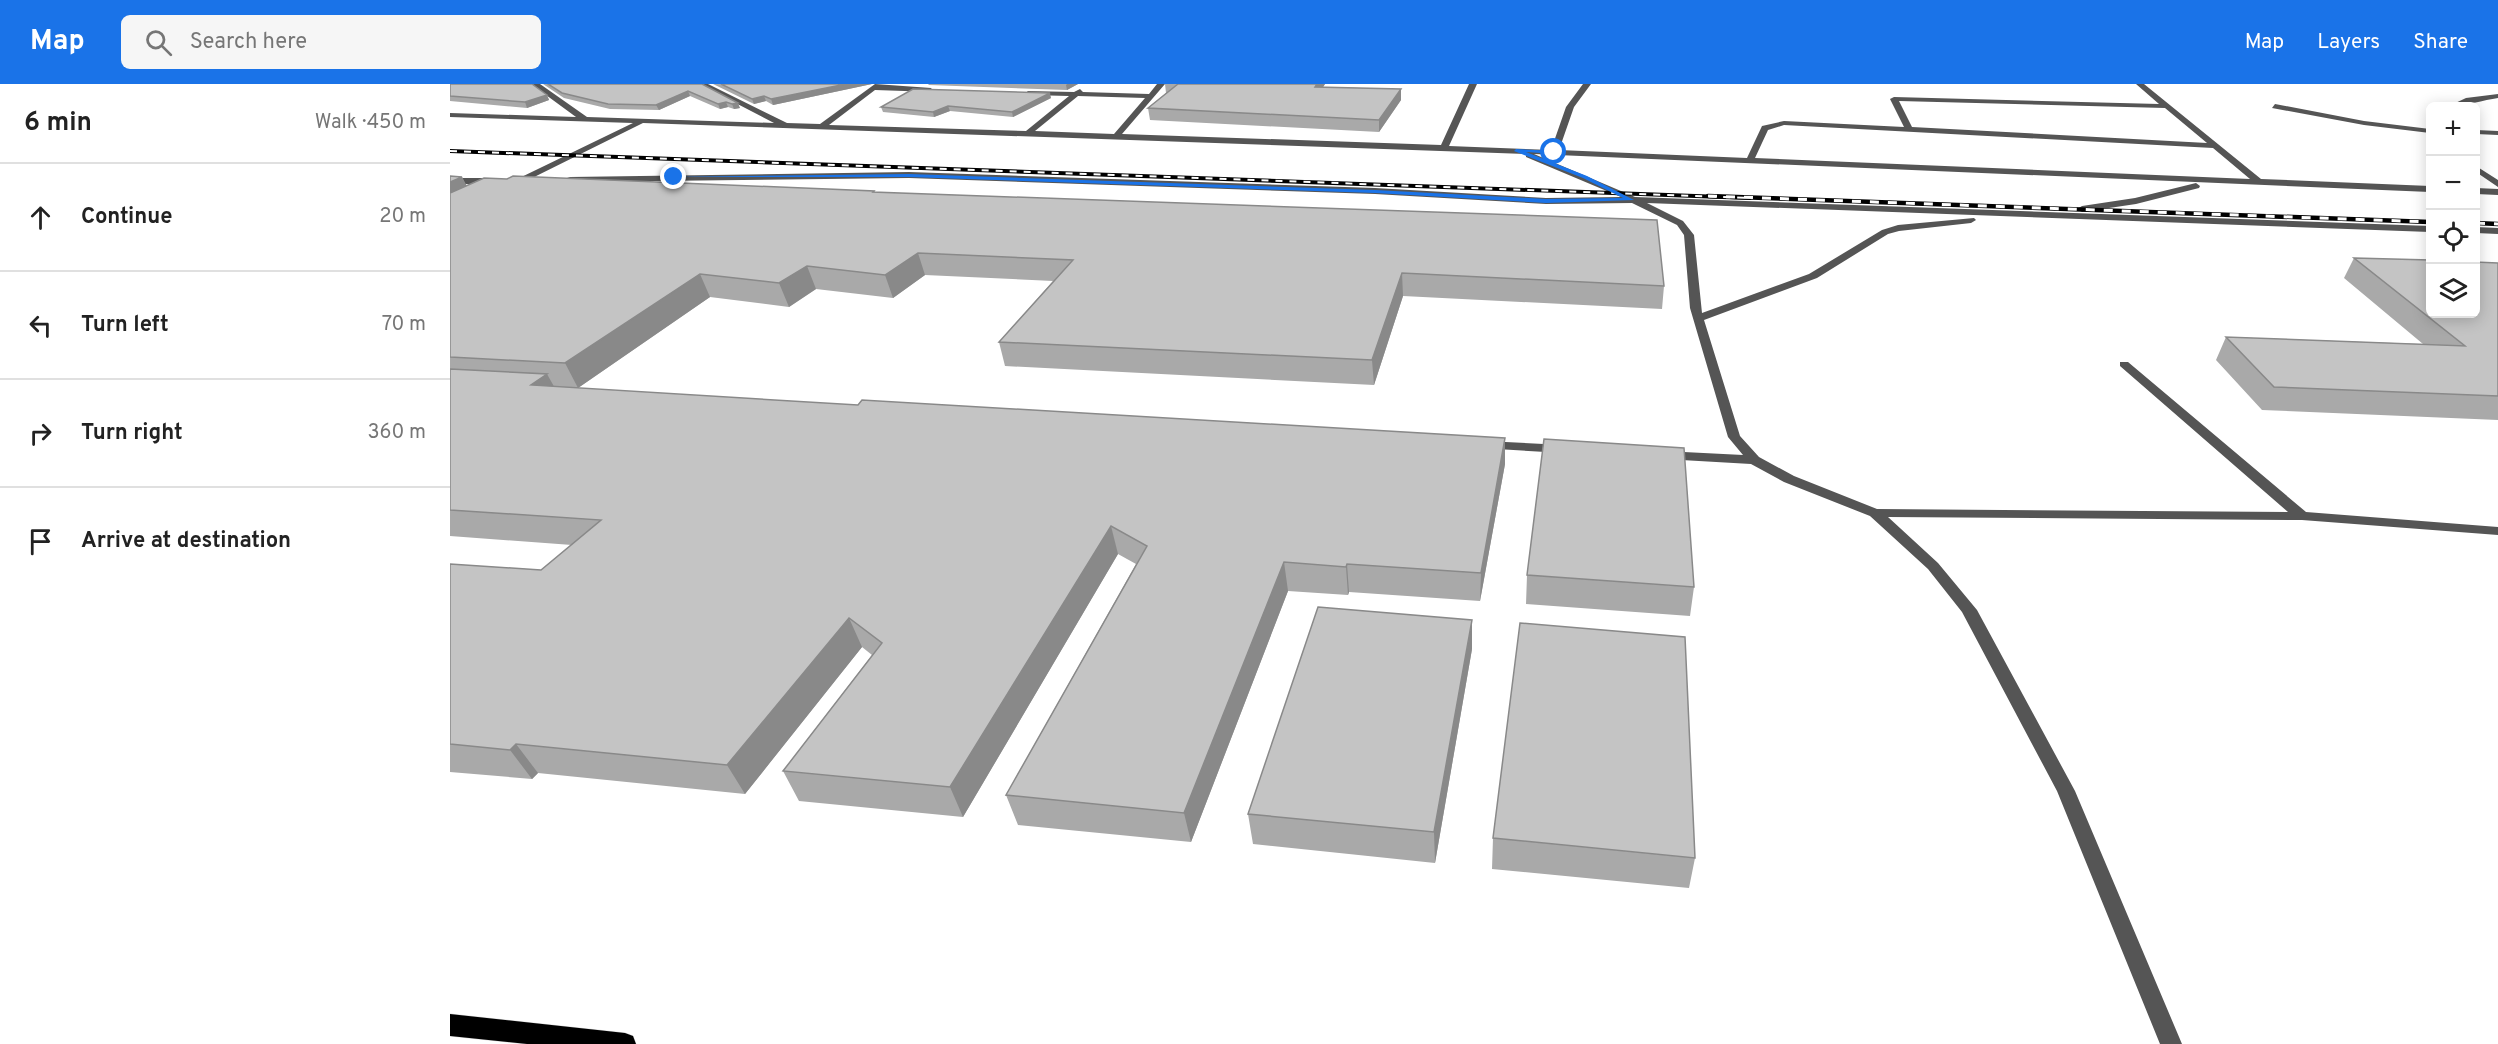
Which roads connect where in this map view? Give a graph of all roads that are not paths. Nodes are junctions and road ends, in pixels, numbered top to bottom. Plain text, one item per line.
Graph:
1 (535, 84) edge
2 (703, 84) edge
3 (1090, 84) edge
4 (1161, 84) edge
5 (1473, 84) edge
6 (1587, 84) edge
7 (2140, 84) edge
8 (876, 86) edge
9 (945, 90) edge
10 (1017, 92) edge
11 (1077, 94) junction
12 (1150, 96) junction
13 (2498, 96) edge
14 (2464, 102) edge
15 (2169, 106) junction
16 (2275, 106) dead end
17 (450, 116) edge
18 (586, 120) junction
19 (642, 122) junction
20 (789, 127) junction
21 (820, 128) junction
22 (1909, 130) junction
23 (2426, 130) edge
24 (2480, 132) edge
25 (2498, 133) edge
26 (1026, 135) junction
27 (1115, 137) junction
28 (2216, 146) junction
29 (1444, 147) junction
30 (1516, 150) junction
31 (1554, 152) junction
32 (1750, 160) junction
33 (2480, 172) edge
34 (550, 180) edge
35 (561, 180) edge
36 (450, 181) edge
37 (518, 182) junction
38 (2246, 182) junction
39 (2259, 182) junction
40 (2498, 184) edge
41 (2426, 189) edge
42 (499, 191) edge
43 (2480, 191) edge
44 (2498, 192) edge
45 (1631, 200) junction
46 (2037, 214) junction
47 (2426, 229) edge
48 (2480, 230) edge
49 (2498, 231) edge
50 (1698, 318) junction
51 (2124, 364) dead end
52 (1473, 445) edge
53 (1578, 450) edge
54 (1649, 454) edge
55 (1754, 460) junction
56 (1875, 513) junction
57 (2302, 516) junction
58 (2498, 531) edge
59 (450, 1025) edge
60 (625, 1044) edge
61 (2171, 1044) edge

1 - 18 street
2 - 20 street
3 - 11 street
4 - 12 street
5 - 29 street
6 - 31 street
7 - 15 street
8 - 9 street
8 - 21 street
10 - 11 street
11 - 12 street
11 - 26 street
12 - 27 street
13 - 14 street
15 - 22 street
15 - 28 street
16 - 23 street
17 - 18 street
18 - 19 street
19 - 20 street
19 - 37 street
20 - 21 street
21 - 26 street
22 - 28 street
22 - 32 street
24 - 25 street
26 - 27 street
27 - 29 street
28 - 39 street
29 - 30 street
30 - 31 street
30 - 45 street
31 - 32 street
32 - 38 street
33 - 40 street
34 - 37 street
35 - 45 street
36 - 37 street
37 - 42 street
38 - 39 street
38 - 46 street
39 - 41 street
43 - 44 street
45 - 46 street
45 - 50 street
46 - 47 street
46 - 50 street
48 - 49 street
50 - 55 street
51 - 57 street
52 - 53 street
54 - 55 street
55 - 56 street
56 - 57 street
56 - 61 street
57 - 58 street
59 - 60 main road

